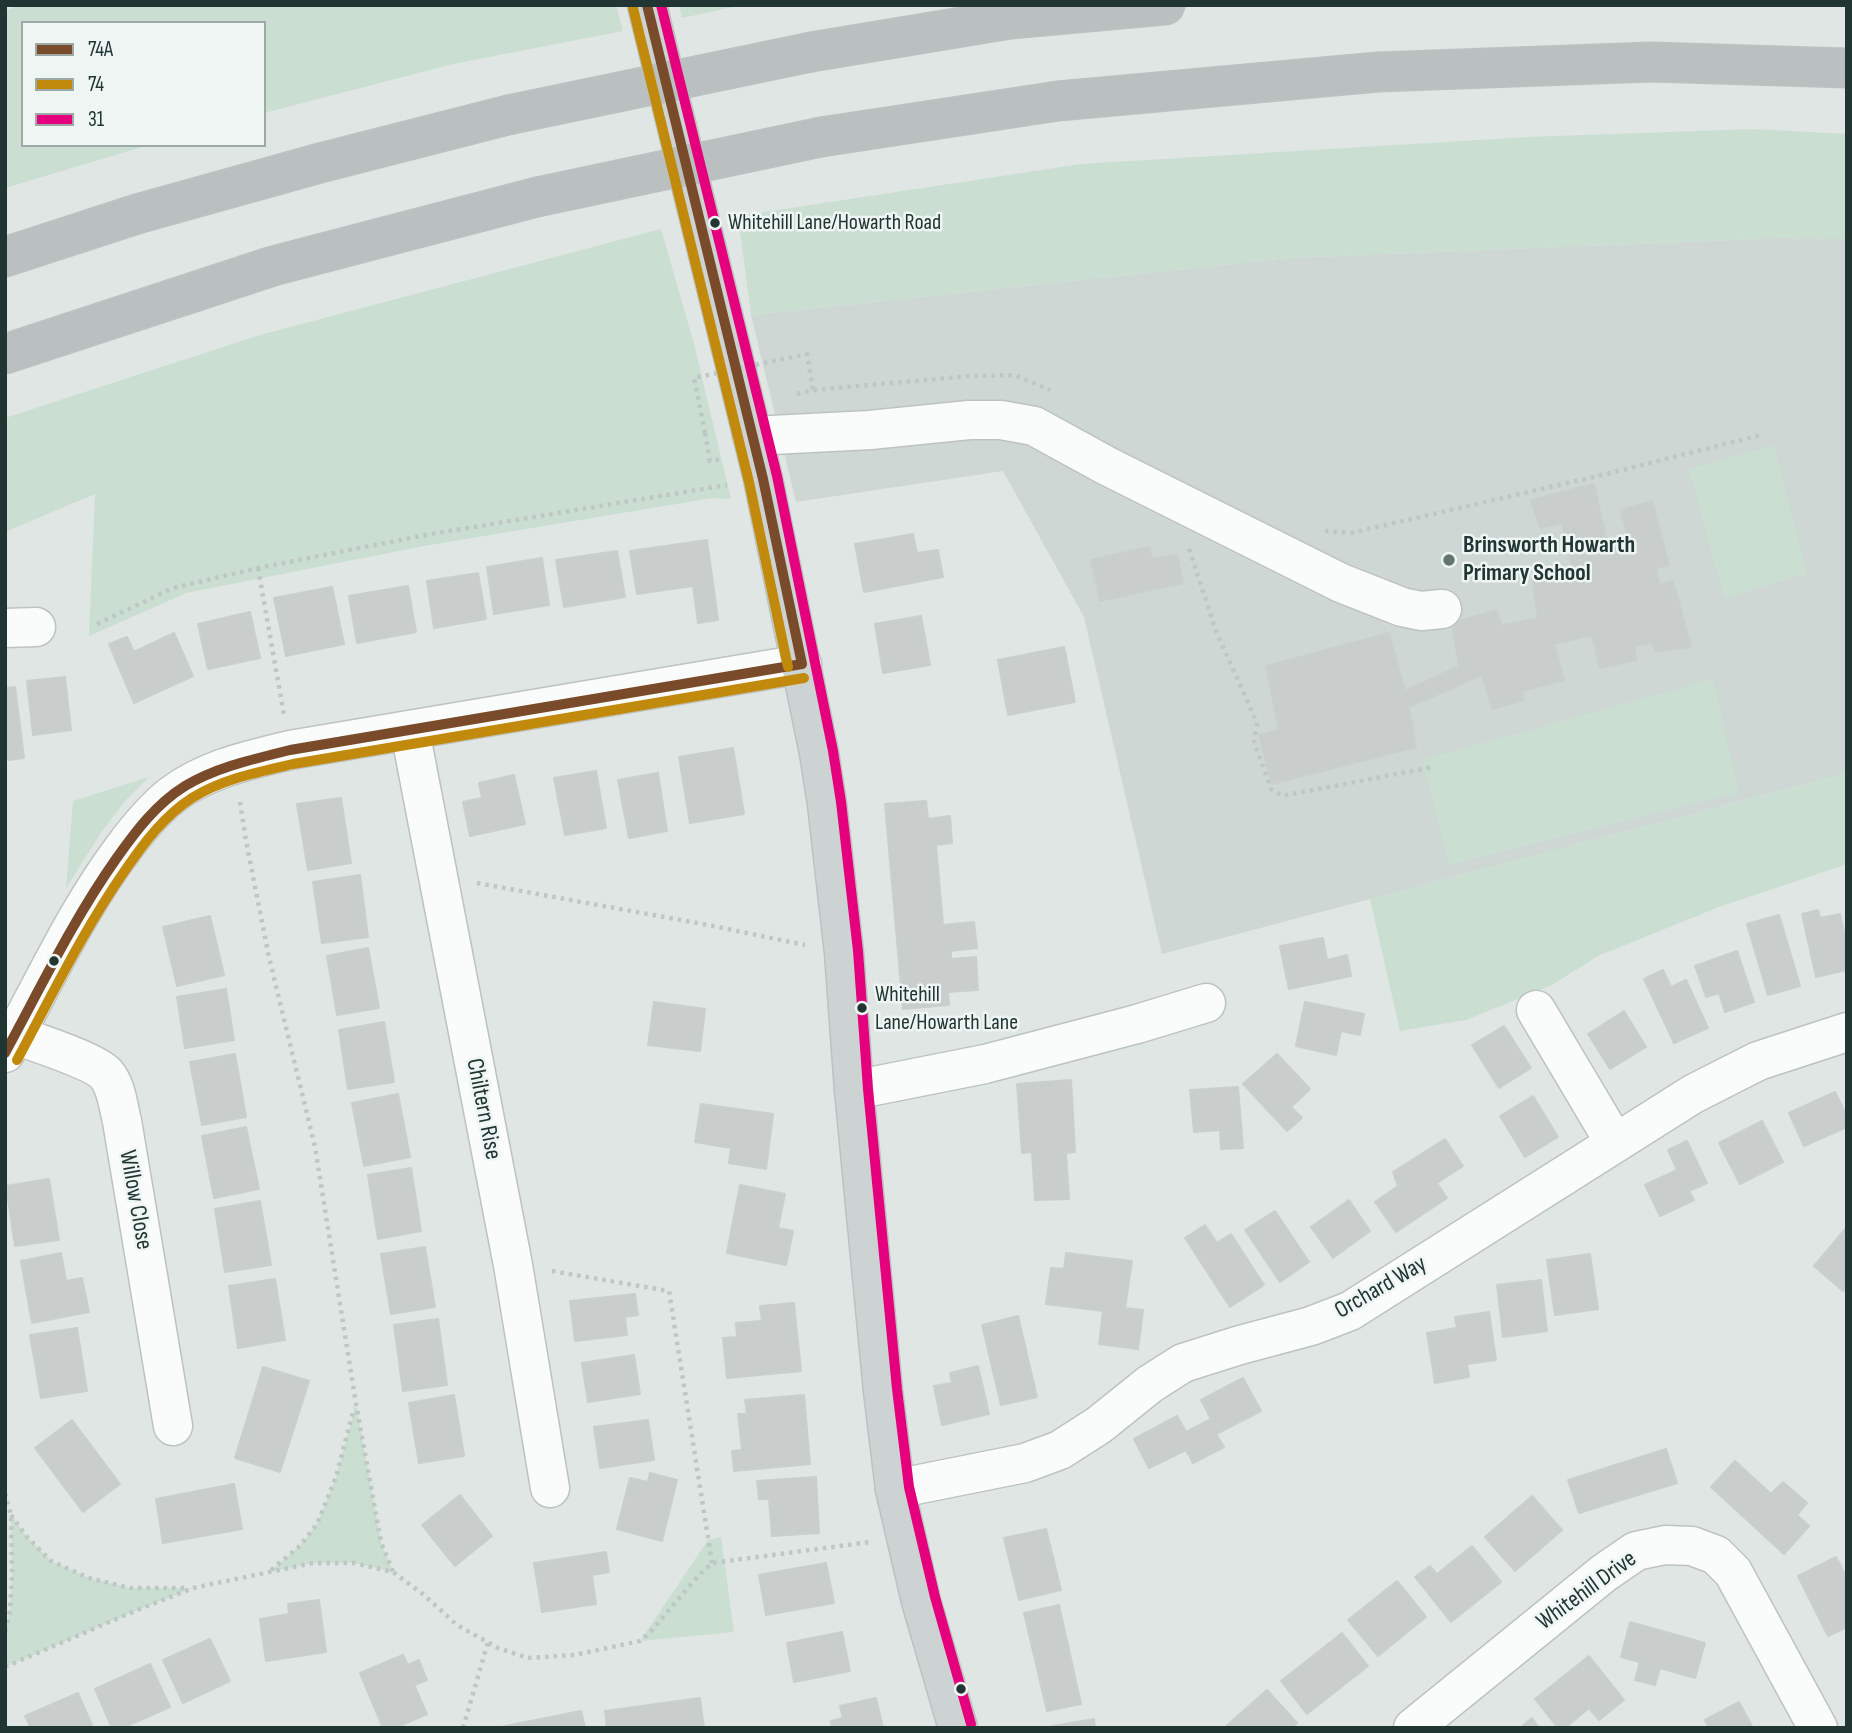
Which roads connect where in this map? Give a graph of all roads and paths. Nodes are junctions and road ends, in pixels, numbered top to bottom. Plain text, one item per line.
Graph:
1 (646, 5) edge
2 (1165, 5) edge
3 (1847, 68) edge
4 (5, 257) edge
5 (5, 354) edge
6 (813, 390) junction
7 (1055, 392) dead end
8 (748, 420) junction
9 (705, 433) dead end
10 (1761, 435) dead end
11 (763, 479) junction
12 (1316, 531) dead end
13 (1188, 544) dead end
14 (258, 568) junction
15 (1442, 609) dead end
16 (97, 624) dead end
17 (802, 664) junction
18 (410, 731) junction
19 (290, 750) junction
20 (234, 763) junction
21 (1433, 767) dead end
22 (438, 876) junction
23 (844, 953) junction
24 (1206, 1003) dead end
25 (1536, 1010) dead end
26 (1847, 1032) edge
27 (10, 1044) edge
28 (854, 1090) junction
29 (1615, 1143) junction
30 (513, 1265) junction
31 (356, 1404) junction
32 (173, 1426) dead end
33 (550, 1488) dead end
34 (895, 1489) junction
35 (5, 1493) edge
36 (11, 1515) junction
37 (906, 1537) junction
38 (712, 1563) junction
39 (269, 1572) junction
40 (393, 1572) junction
41 (193, 1588) junction
42 (5, 1632) edge
43 (488, 1642) junction
44 (5, 1667) edge
45 (463, 1728) edge
46 (958, 1728) edge
47 (1413, 1728) edge
48 (1818, 1728) edge

1 - 8 main road
2 - 4 highway, bridge
3 - 5 highway, bridge
6 - 7 path
6 - 8 path
6 - 9 path, bridge
8 - 11 main road
8 - 15 street
10 - 12 path
11 - 14 path
11 - 17 main road
13 - 21 path
14 - 16 path
14 - 19 path
17 - 18 street
17 - 23 main road
18 - 19 street
18 - 22 street, Chiltern Rise
19 - 20 street
20 - 27 street
20 - 31 path
22 - 23 path
22 - 30 street, Chiltern Rise
23 - 28 main road
24 - 28 street
25 - 29 street
26 - 29 street, Orchard Way
27 - 32 street, Willow Close
28 - 34 main road
29 - 34 street, Orchard Way
30 - 33 street, Chiltern Rise
30 - 38 path
31 - 39 path
31 - 40 path
34 - 37 main road
35 - 36 path
36 - 41 path
36 - 42 path
37 - 38 path
37 - 46 main road
38 - 43 path
39 - 40 path
39 - 41 path
40 - 43 path
41 - 44 path
43 - 45 path
47 - 48 street, Whitehill Drive

